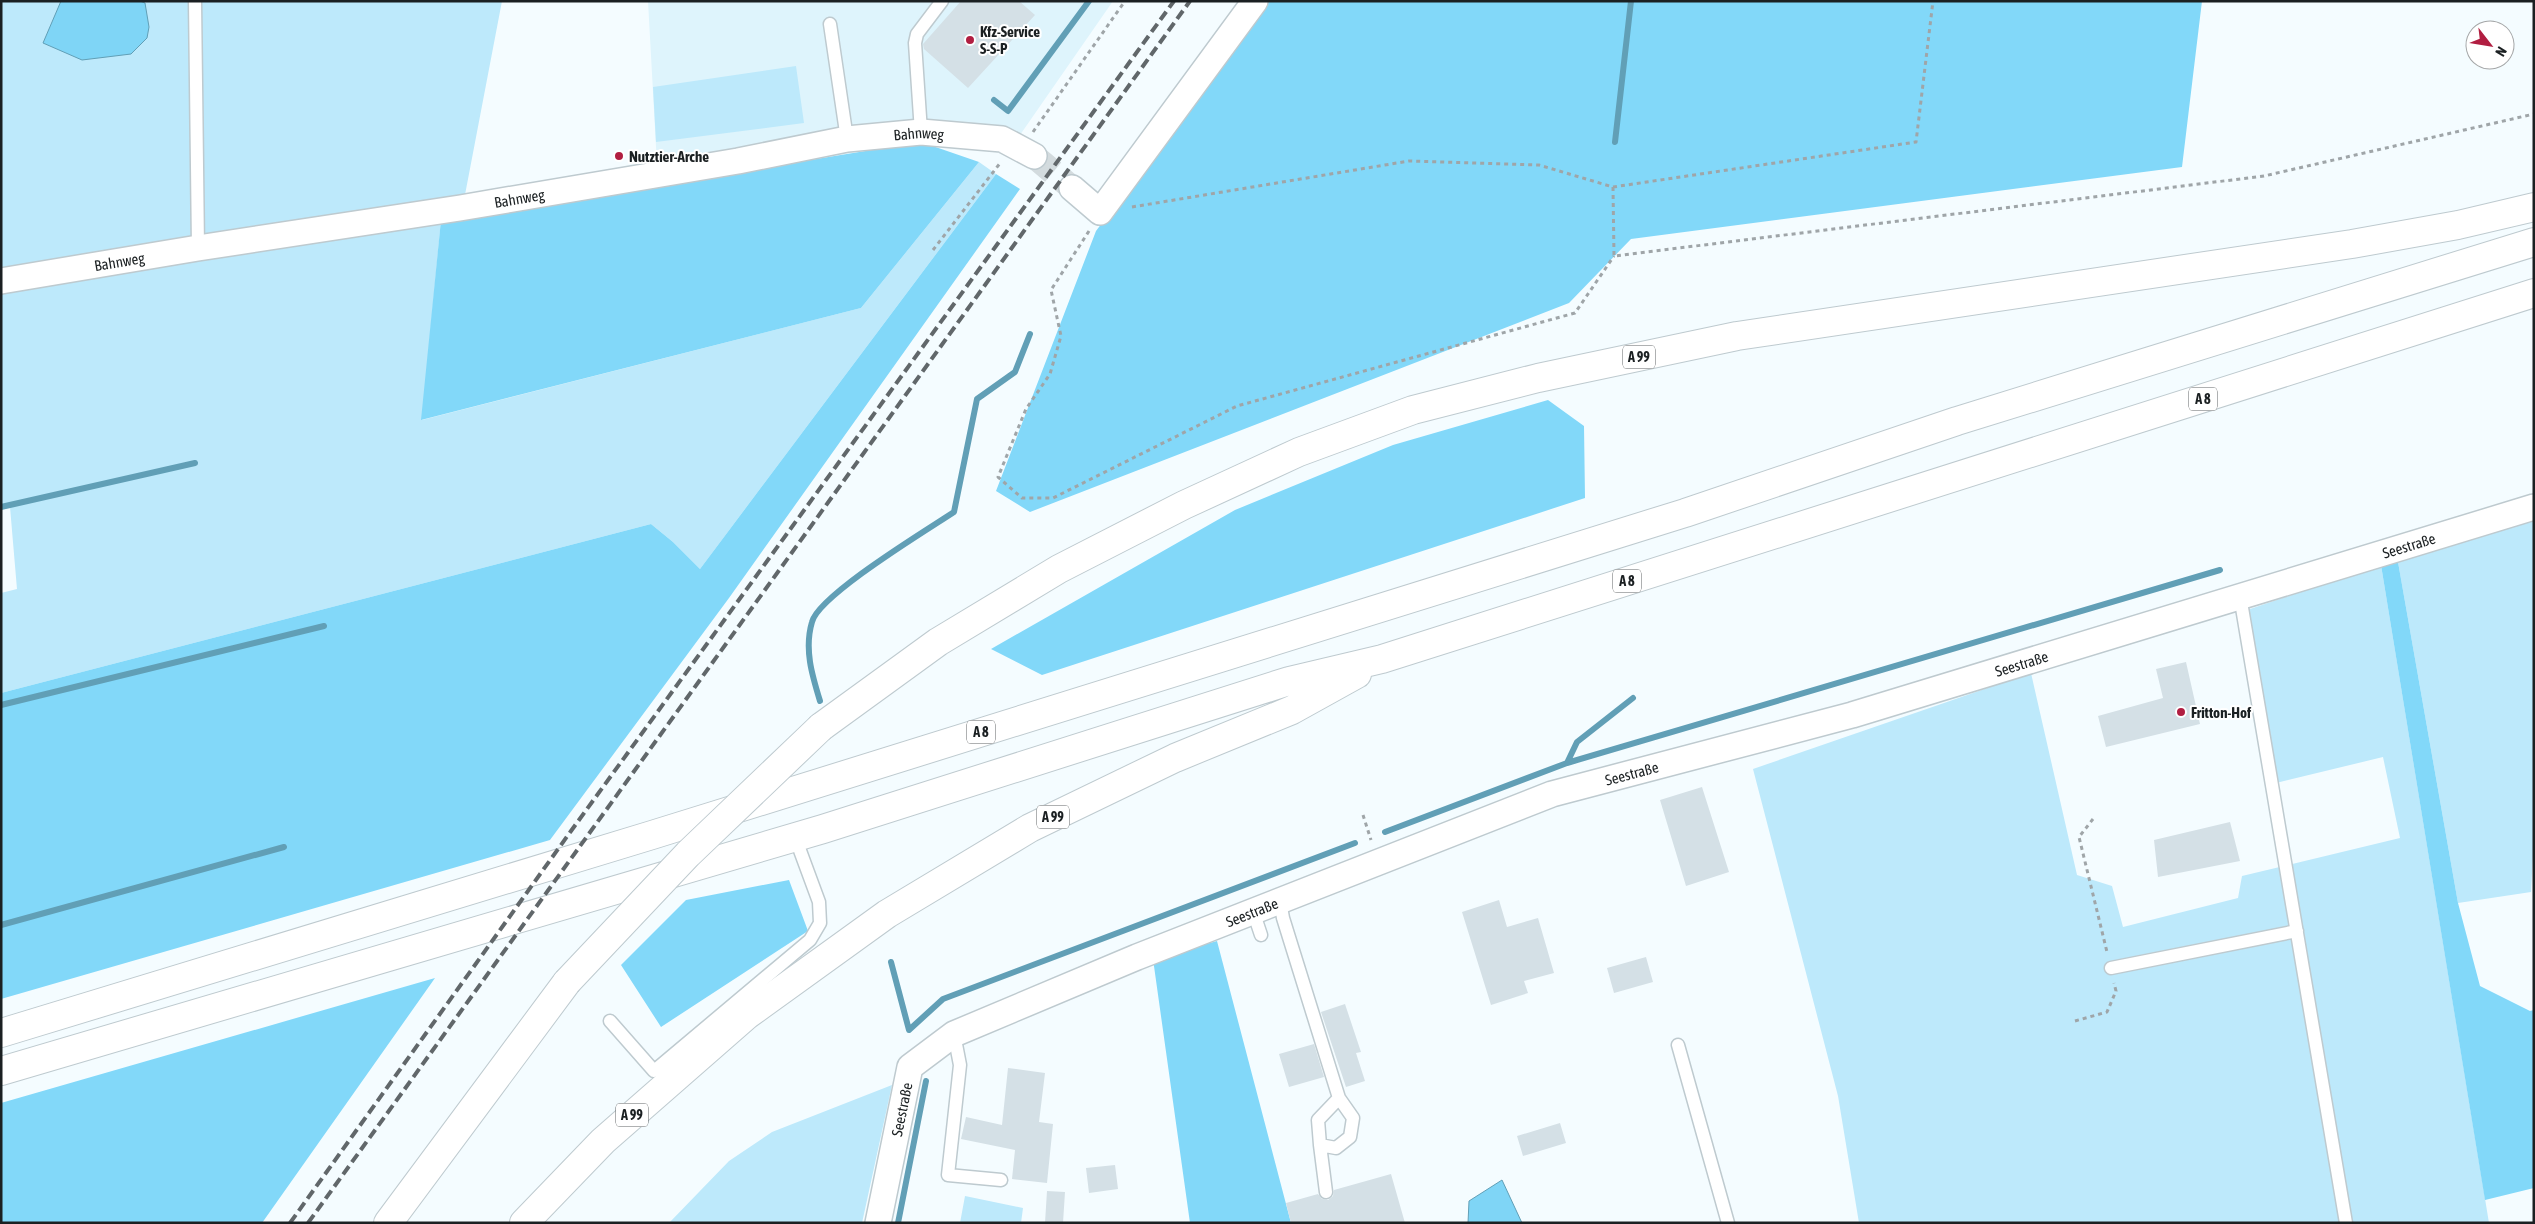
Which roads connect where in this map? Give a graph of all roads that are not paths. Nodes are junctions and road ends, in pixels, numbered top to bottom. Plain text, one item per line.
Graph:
1 (195, 1) edge
2 (942, 1) edge
3 (1255, 1) edge
4 (830, 24) dead end
5 (921, 132) junction
6 (847, 139) junction
7 (1023, 150) tunnel mouth
8 (1072, 188) tunnel mouth
9 (2534, 207) edge
10 (2534, 242) edge
11 (198, 248) junction
12 (1, 281) edge
13 (2534, 293) edge
14 (2534, 507) edge
15 (2240, 596) junction
16 (1382, 659) junction
17 (795, 838) junction
18 (1280, 901) junction
19 (1253, 911) junction
20 (2296, 931) junction
21 (1261, 936) dead end
22 (2110, 968) road end
23 (610, 1020) dead end
24 (1, 1033) edge
25 (954, 1034) junction
26 (1678, 1045) dead end
27 (1, 1071) edge
28 (1339, 1098) junction
29 (1320, 1145) junction
30 (1002, 1180) dead end
31 (1326, 1192) dead end
32 (388, 1223) edge
33 (524, 1223) edge
34 (878, 1223) edge
35 (1728, 1223) edge
36 (2346, 1223) edge

1 - 11 lane
2 - 5 lane
3 - 8 street
4 - 6 lane
5 - 6 street, Bahnweg
5 - 7 street, Bahnweg
6 - 11 street, Bahnweg
9 - 32 highway, A 99, bridge
10 - 24 highway, A 8
11 - 12 street, Bahnweg
13 - 16 highway, A 8
14 - 15 street, Seestraße
15 - 18 street, Seestraße
15 - 20 lane
16 - 17 highway, A 8
16 - 33 highway, A 99
17 - 23 lane
17 - 27 highway, A 8
18 - 19 street, Seestraße
18 - 28 lane
19 - 21 lane
19 - 25 street, Seestraße
20 - 22 lane
20 - 36 lane
25 - 30 lane
25 - 34 street, Seestraße
26 - 35 lane
28 - 29 lane
28 - 29 lane
29 - 31 lane

